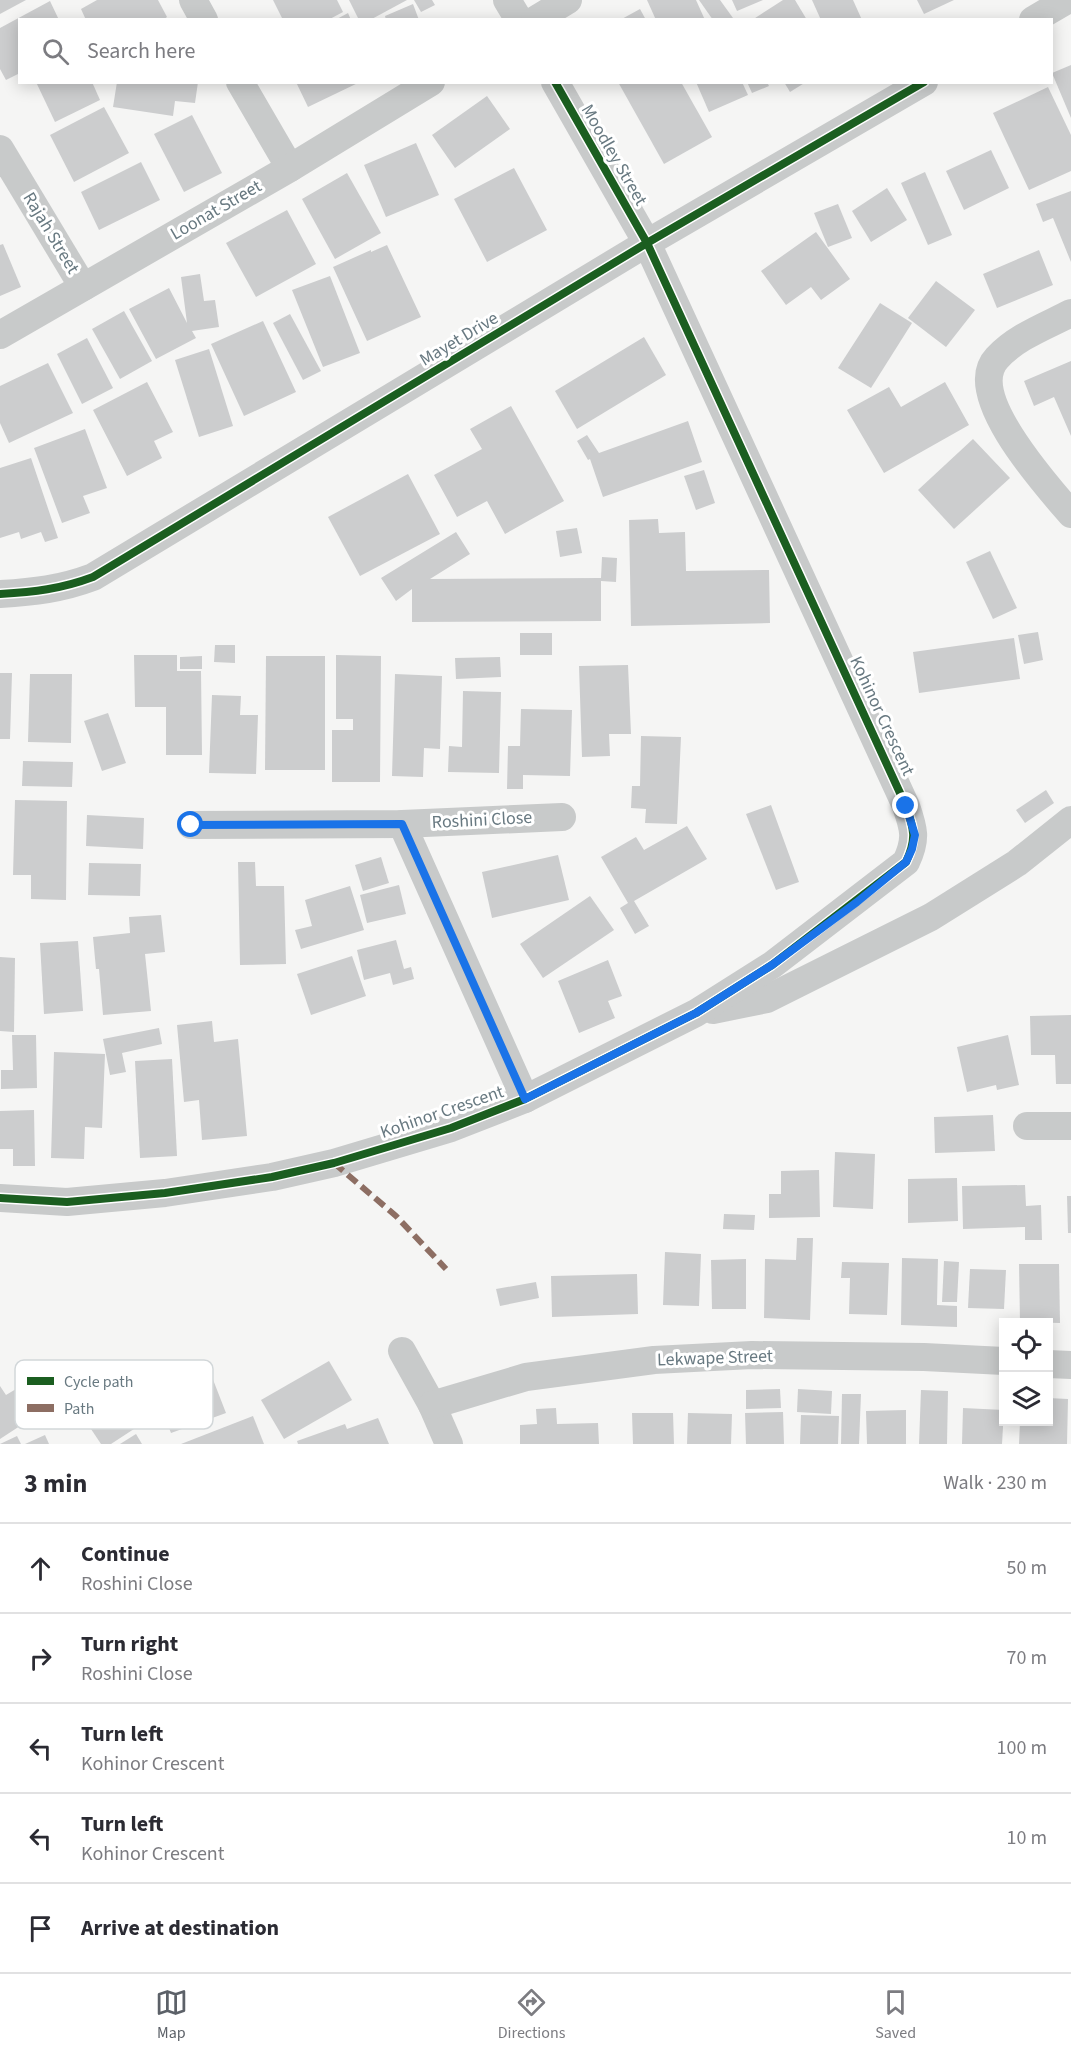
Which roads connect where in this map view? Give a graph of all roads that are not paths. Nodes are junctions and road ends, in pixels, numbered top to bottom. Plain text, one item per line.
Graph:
1 (193, 0) edge
2 (507, 0) edge
3 (568, 0) edge
4 (1067, 0) edge
5 (203, 18) edge
6 (518, 18) edge
7 (538, 18) edge
8 (1036, 18) edge
9 (241, 84) edge
10 (428, 84) edge
11 (556, 84) edge
12 (921, 84) edge
13 (0, 149) edge
14 (290, 168) junction
15 (647, 243) junction
16 (83, 287) junction
17 (1071, 313) edge
18 (0, 335) edge
19 (1071, 514) edge
20 (0, 594) edge
21 (562, 816) dead end
22 (1071, 820) edge
23 (402, 824) junction
24 (191, 825) dead end
25 (696, 1013) junction
26 (525, 1099) junction
27 (1027, 1125) dead end
28 (1071, 1126) edge
29 (0, 1198) edge
30 (402, 1351) dead end
31 (999, 1361) edge
32 (1053, 1364) edge
33 (1071, 1365) edge
34 (432, 1405) junction
35 (449, 1444) edge

1 - 5 street
2 - 6 street
3 - 7 street
4 - 8 street
9 - 14 street
10 - 14 street, Loonat Street
11 - 15 street, Moodley Street
12 - 15 street, Mayet Drive
13 - 16 street, Rajah Street
14 - 16 street, Loonat Street
15 - 20 street, Mayet Drive
15 - 25 street, Kohinor Crescent
16 - 18 street, Loonat Street
17 - 19 street
21 - 23 street, Roshini Close
22 - 25 street
23 - 24 street, Roshini Close
23 - 26 street, Roshini Close
25 - 26 street, Kohinor Crescent
26 - 29 street, Kohinor Crescent
27 - 28 street
30 - 34 street
31 - 34 street, Lekwape Street
32 - 33 street
34 - 35 street

